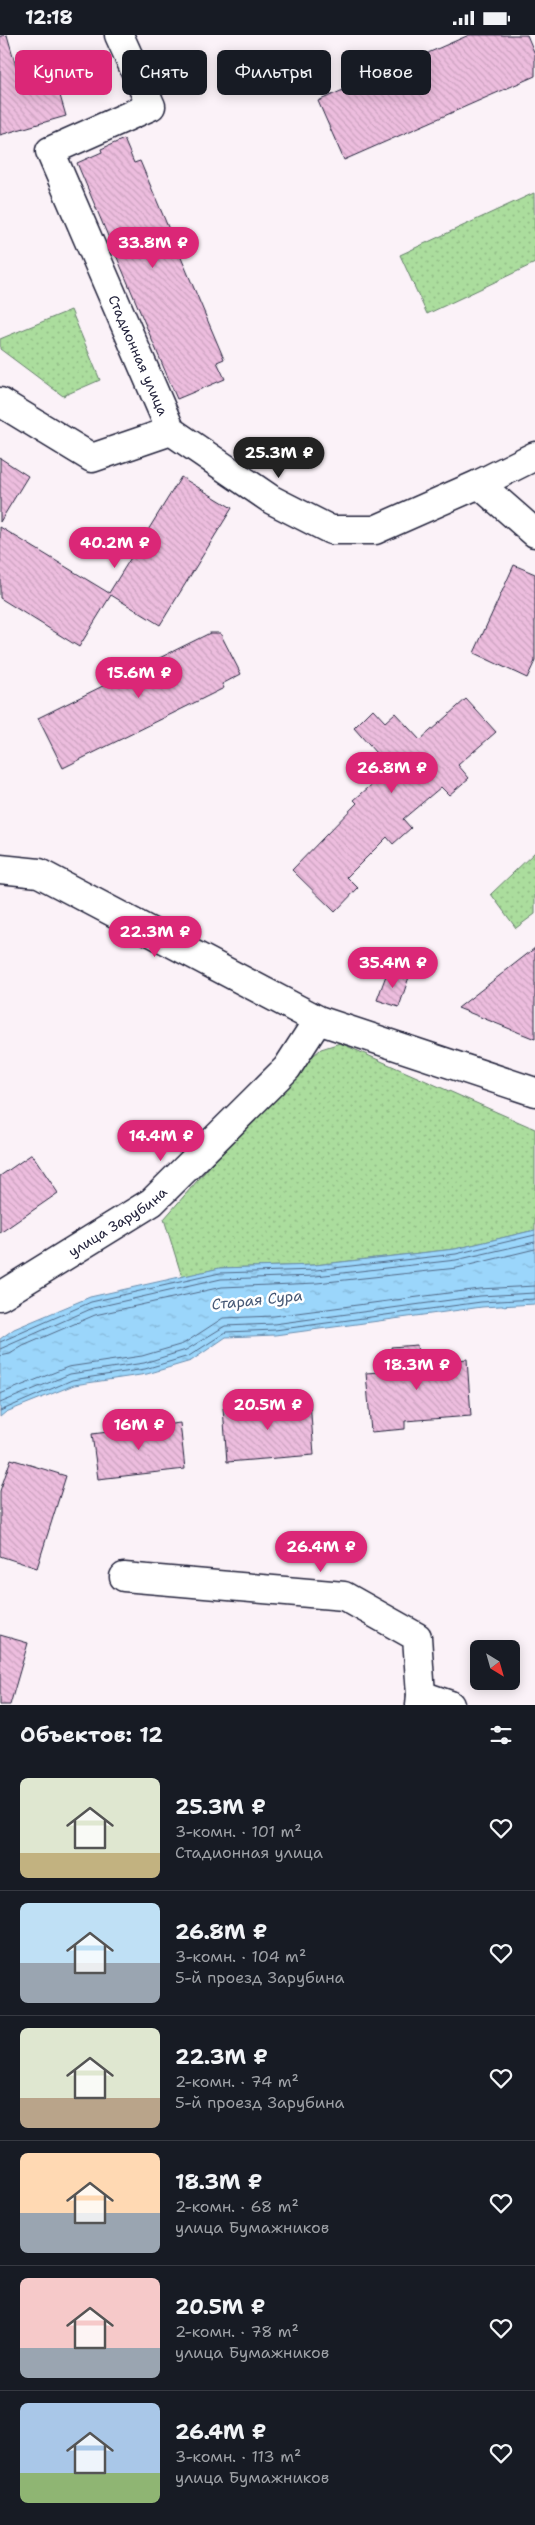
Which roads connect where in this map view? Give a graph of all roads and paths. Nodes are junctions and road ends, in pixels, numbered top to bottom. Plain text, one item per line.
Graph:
1 (119, 35) edge
2 (0, 402) edge
3 (171, 431) junction
4 (535, 456) edge
5 (479, 483) junction
6 (535, 533) edge
7 (0, 869) edge
8 (318, 1020) junction
9 (535, 1092) edge
10 (0, 1296) edge
11 (124, 1577) dead end
12 (421, 1700) edge
13 (450, 1705) edge

1 - 3 street, Стадионная улица
2 - 3 street
3 - 5 street
4 - 5 street
5 - 6 street
7 - 8 street
8 - 9 street
8 - 10 street, улица Зарубина
11 - 12 street
12 - 13 street

